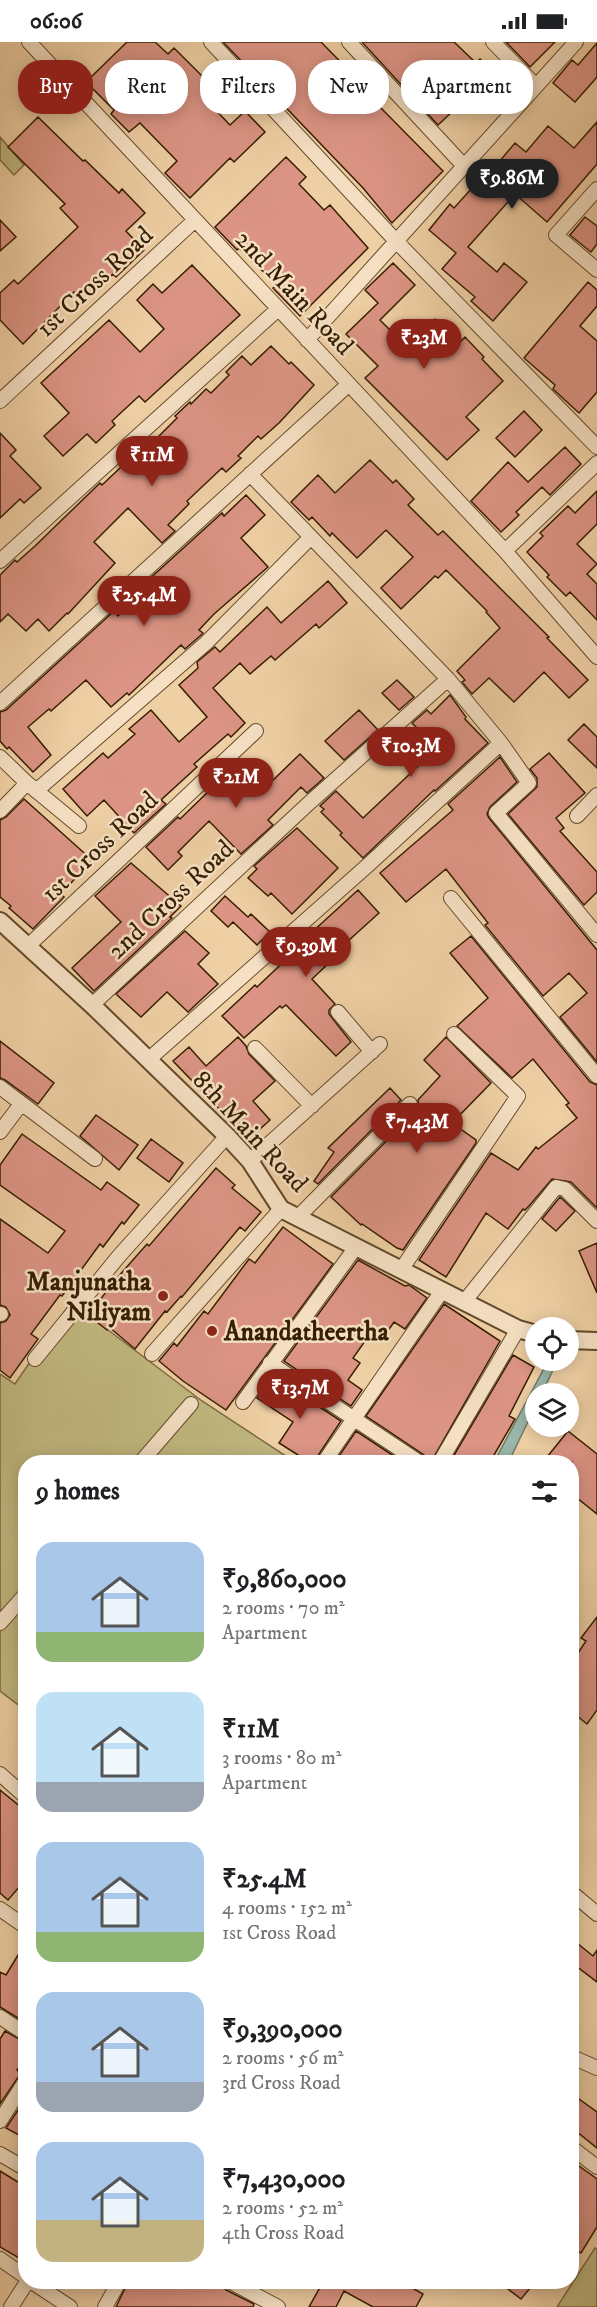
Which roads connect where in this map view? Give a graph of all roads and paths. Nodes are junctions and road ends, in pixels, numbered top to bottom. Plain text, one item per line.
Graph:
1 (29, 42) edge
2 (211, 42) edge
3 (350, 42) edge
4 (493, 42) edge
5 (576, 42) edge
6 (536, 86) junction
7 (464, 166) junction
8 (597, 189) edge
9 (195, 220) junction
10 (396, 241) junction
11 (597, 270) edge
12 (278, 309) junction
13 (307, 340) junction
14 (349, 384) junction
15 (0, 402) edge
16 (597, 447) edge
17 (597, 463) edge
18 (250, 474) junction
19 (311, 537) junction
20 (505, 551) junction
21 (0, 561) edge
22 (597, 657) edge
23 (448, 680) junction
24 (0, 703) edge
25 (256, 731) dead end
26 (501, 743) junction
27 (0, 757) edge
28 (32, 787) junction
29 (597, 795) edge
30 (0, 811) edge
31 (577, 816) dead end
32 (79, 826) dead end
33 (451, 898) dead end
34 (0, 921) edge
35 (597, 935) edge
36 (28, 946) junction
37 (92, 1005) junction
38 (338, 1012) dead end
39 (454, 1034) dead end
40 (255, 1048) dead end
41 (148, 1060) junction
42 (597, 1076) edge
43 (0, 1088) edge
44 (21, 1104) junction
45 (411, 1104) dead end
46 (312, 1106) junction
47 (0, 1132) edge
48 (227, 1136) junction
49 (95, 1160) dead end
50 (250, 1161) junction
51 (281, 1209) junction
52 (298, 1217) junction
53 (597, 1221) edge
54 (356, 1247) junction
55 (401, 1270) junction
56 (442, 1291) junction
57 (464, 1302) junction
58 (518, 1329) junction
59 (525, 1331) edge
60 (579, 1340) edge
61 (597, 1341) edge
62 (152, 1354) dead end
63 (35, 1359) dead end
64 (270, 1363) junction
65 (243, 1402) dead end
66 (192, 1404) dead end
67 (354, 1419) junction
68 (147, 1455) edge
69 (329, 1455) edge
70 (408, 1455) edge
71 (444, 1455) edge
72 (18, 1603) edge
73 (0, 1623) edge
74 (0, 1774) edge
75 (18, 1790) edge
76 (579, 1899) edge
77 (0, 1909) edge
78 (596, 1912) edge
79 (18, 1922) edge
80 (0, 2017) edge
81 (18, 2029) edge
82 (579, 2060) edge
83 (597, 2068) edge
84 (18, 2093) edge
85 (0, 2121) edge
86 (0, 2154) edge
87 (579, 2154) edge
88 (18, 2164) edge
89 (597, 2168) edge
90 (0, 2259) edge
91 (18, 2271) edge
92 (22, 2289) edge
93 (43, 2289) edge
94 (115, 2289) edge
95 (244, 2289) edge
96 (10, 2307) edge
97 (70, 2307) edge
98 (105, 2307) edge
99 (278, 2307) edge

1 - 9 street, 2nd Main Road
2 - 10 street
3 - 7 street
4 - 6 street
5 - 6 street
6 - 7 street
7 - 10 street
8 - 11 street
9 - 12 street, 2nd Main Road
9 - 15 street, 1st Cross Road
10 - 13 street
10 - 16 street
12 - 13 street, 2nd Main Road
12 - 21 street
13 - 14 street, 2nd Main Road
14 - 18 street
14 - 20 street, 2nd Main Road
17 - 20 street
18 - 19 street
18 - 24 street
19 - 23 street
19 - 28 street
20 - 22 street, 2nd Main Road
23 - 26 street
23 - 37 street, 2nd Cross Road
25 - 36 street, 1st Cross Road
26 - 35 street
26 - 41 street
27 - 28 street
28 - 30 street
28 - 32 street
29 - 31 street
33 - 42 street
34 - 36 street, 8th Main Road
36 - 37 street, 8th Main Road
37 - 41 street, 8th Main Road
38 - 46 street
39 - 55 street
40 - 46 street
41 - 48 street, 8th Main Road
43 - 44 street
44 - 47 street
44 - 49 street
45 - 52 street
46 - 50 street
48 - 50 street, 8th Main Road
48 - 63 street
50 - 51 street, 8th Main Road
51 - 52 street, 8th Main Road
51 - 62 street
52 - 54 street, 8th Main Road
53 - 57 street
54 - 55 street, 8th Main Road
54 - 64 street
55 - 56 street, 8th Main Road
56 - 57 street, 8th Main Road
56 - 67 street
57 - 58 street, 8th Main Road
58 - 59 street, 8th Main Road
58 - 71 street
60 - 61 street
64 - 65 street
64 - 67 street
66 - 68 street
67 - 69 street
67 - 70 street
72 - 73 street
74 - 75 street
76 - 78 street
77 - 79 street
80 - 81 street
82 - 83 street
84 - 85 street
86 - 88 street
87 - 89 street
90 - 91 street
92 - 96 street
93 - 97 street
94 - 98 street
95 - 99 street

